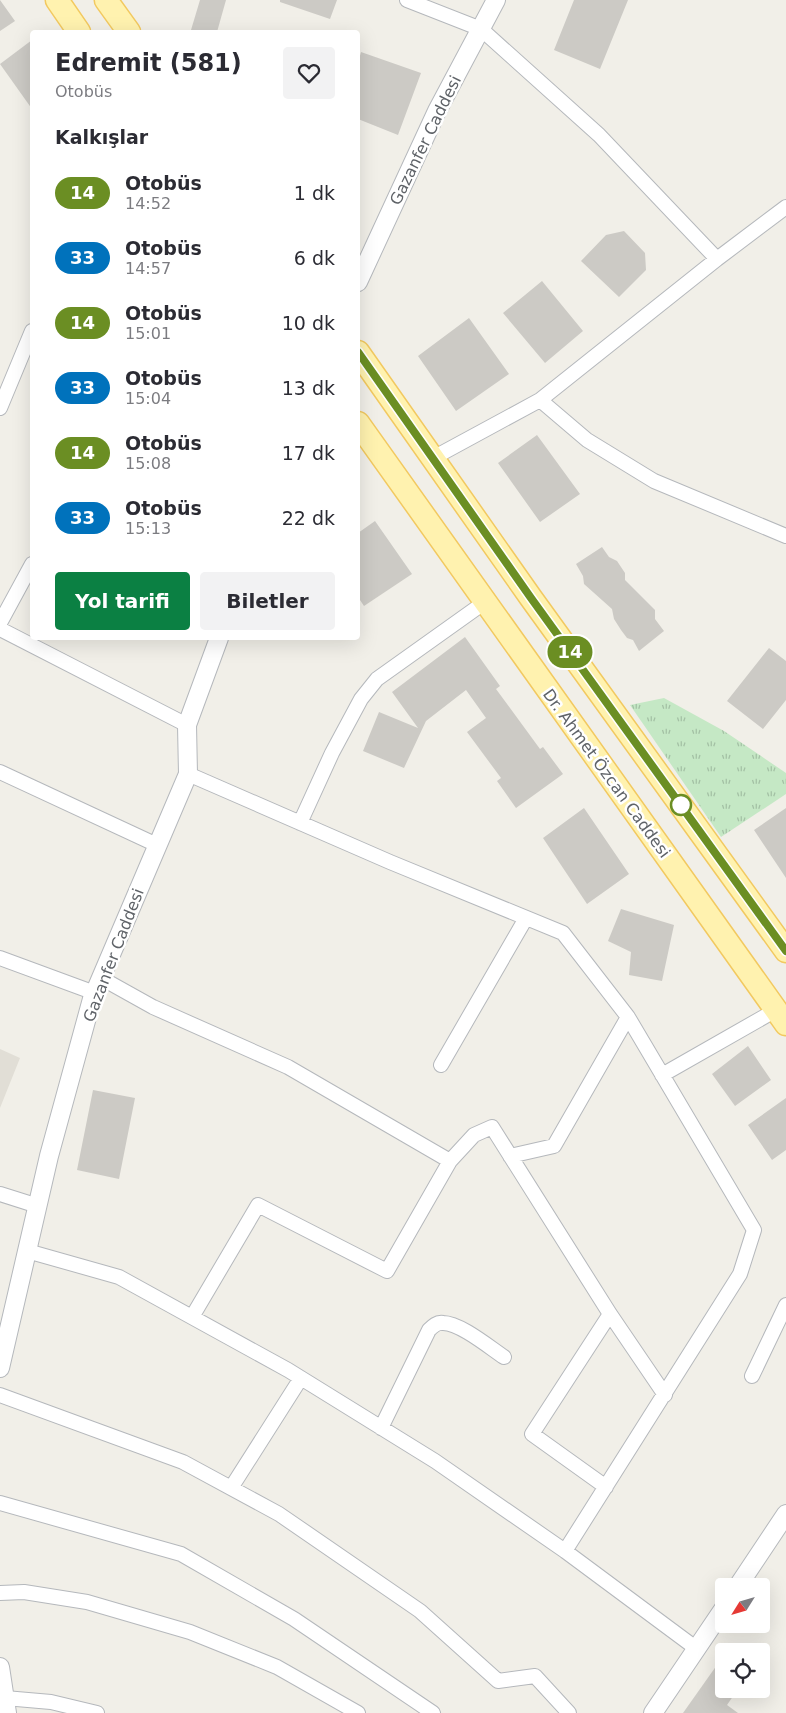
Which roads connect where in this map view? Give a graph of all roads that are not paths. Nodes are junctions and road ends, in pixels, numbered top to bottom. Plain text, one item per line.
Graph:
1 (57, 0) edge
2 (106, 0) edge
3 (407, 0) edge
4 (496, 0) edge
5 (481, 29) junction
6 (79, 30) edge
7 (128, 30) edge
8 (786, 207) edge
9 (717, 259) junction
10 (360, 278) edge
11 (30, 336) edge
12 (360, 355) edge
13 (540, 400) junction
14 (0, 408) edge
15 (360, 426) edge
16 (433, 458) junction
17 (786, 536) edge
18 (30, 568) edge
19 (485, 602) junction
20 (0, 623) edge
21 (0, 629) edge
22 (218, 640) edge
23 (187, 725) junction
24 (0, 772) edge
25 (188, 774) junction
26 (300, 822) junction
27 (157, 845) junction
28 (526, 918) junction
29 (786, 951) edge
30 (0, 958) edge
31 (98, 986) junction
32 (628, 1017) junction
33 (781, 1017) edge
34 (441, 1065) dead end
35 (662, 1075) junction
36 (510, 1156) junction
37 (450, 1161) junction
38 (0, 1194) edge
39 (38, 1206) junction
40 (27, 1251) junction
41 (786, 1305) edge
42 (610, 1314) junction
43 (192, 1317) junction
44 (504, 1357) dead end
45 (0, 1368) edge
46 (752, 1376) dead end
47 (301, 1378) junction
48 (0, 1395) edge
49 (665, 1395) junction
50 (381, 1428) junction
51 (606, 1487) junction
52 (231, 1488) junction
53 (0, 1503) edge
54 (786, 1514) edge
55 (565, 1551) junction
56 (743, 1578) edge
57 (0, 1593) edge
58 (715, 1622) edge
59 (697, 1649) junction
60 (0, 1667) edge
61 (6, 1706) edge
62 (97, 1713) edge
63 (358, 1713) edge
64 (434, 1713) edge
65 (569, 1713) edge
66 (653, 1713) edge

1 - 6 main road
2 - 7 main road
3 - 5 street
4 - 5 street, Gazanfer Caddesi
5 - 9 street
5 - 10 street, Gazanfer Caddesi
8 - 9 street
9 - 13 street
11 - 14 street
12 - 16 main road
13 - 16 street
13 - 17 street
15 - 19 main road, Dr. Ahmet Özcan Caddesi
16 - 29 main road
18 - 20 street
19 - 26 street
19 - 33 main road, Dr. Ahmet Özcan Caddesi
21 - 23 street
22 - 23 street, Gazanfer Caddesi
23 - 25 street, Gazanfer Caddesi
24 - 27 street
25 - 26 street
25 - 27 street, Gazanfer Caddesi
26 - 28 street
27 - 31 street, Gazanfer Caddesi
28 - 32 street
28 - 34 street
30 - 31 street
31 - 37 street
31 - 39 street, Gazanfer Caddesi
32 - 35 street
32 - 36 street
33 - 35 street
35 - 49 street
36 - 37 street
36 - 42 street
37 - 43 street
38 - 39 street
39 - 40 street, Gazanfer Caddesi
40 - 43 street
40 - 45 street, Gazanfer Caddesi
41 - 46 street
42 - 49 street
42 - 51 street
43 - 47 street
44 - 50 street
47 - 50 street
47 - 52 street
48 - 52 street
49 - 51 street
50 - 55 street
51 - 55 street
52 - 65 street
53 - 64 street
54 - 56 street
55 - 59 street
57 - 63 street
58 - 59 street
59 - 66 street
60 - 61 street
61 - 62 street

